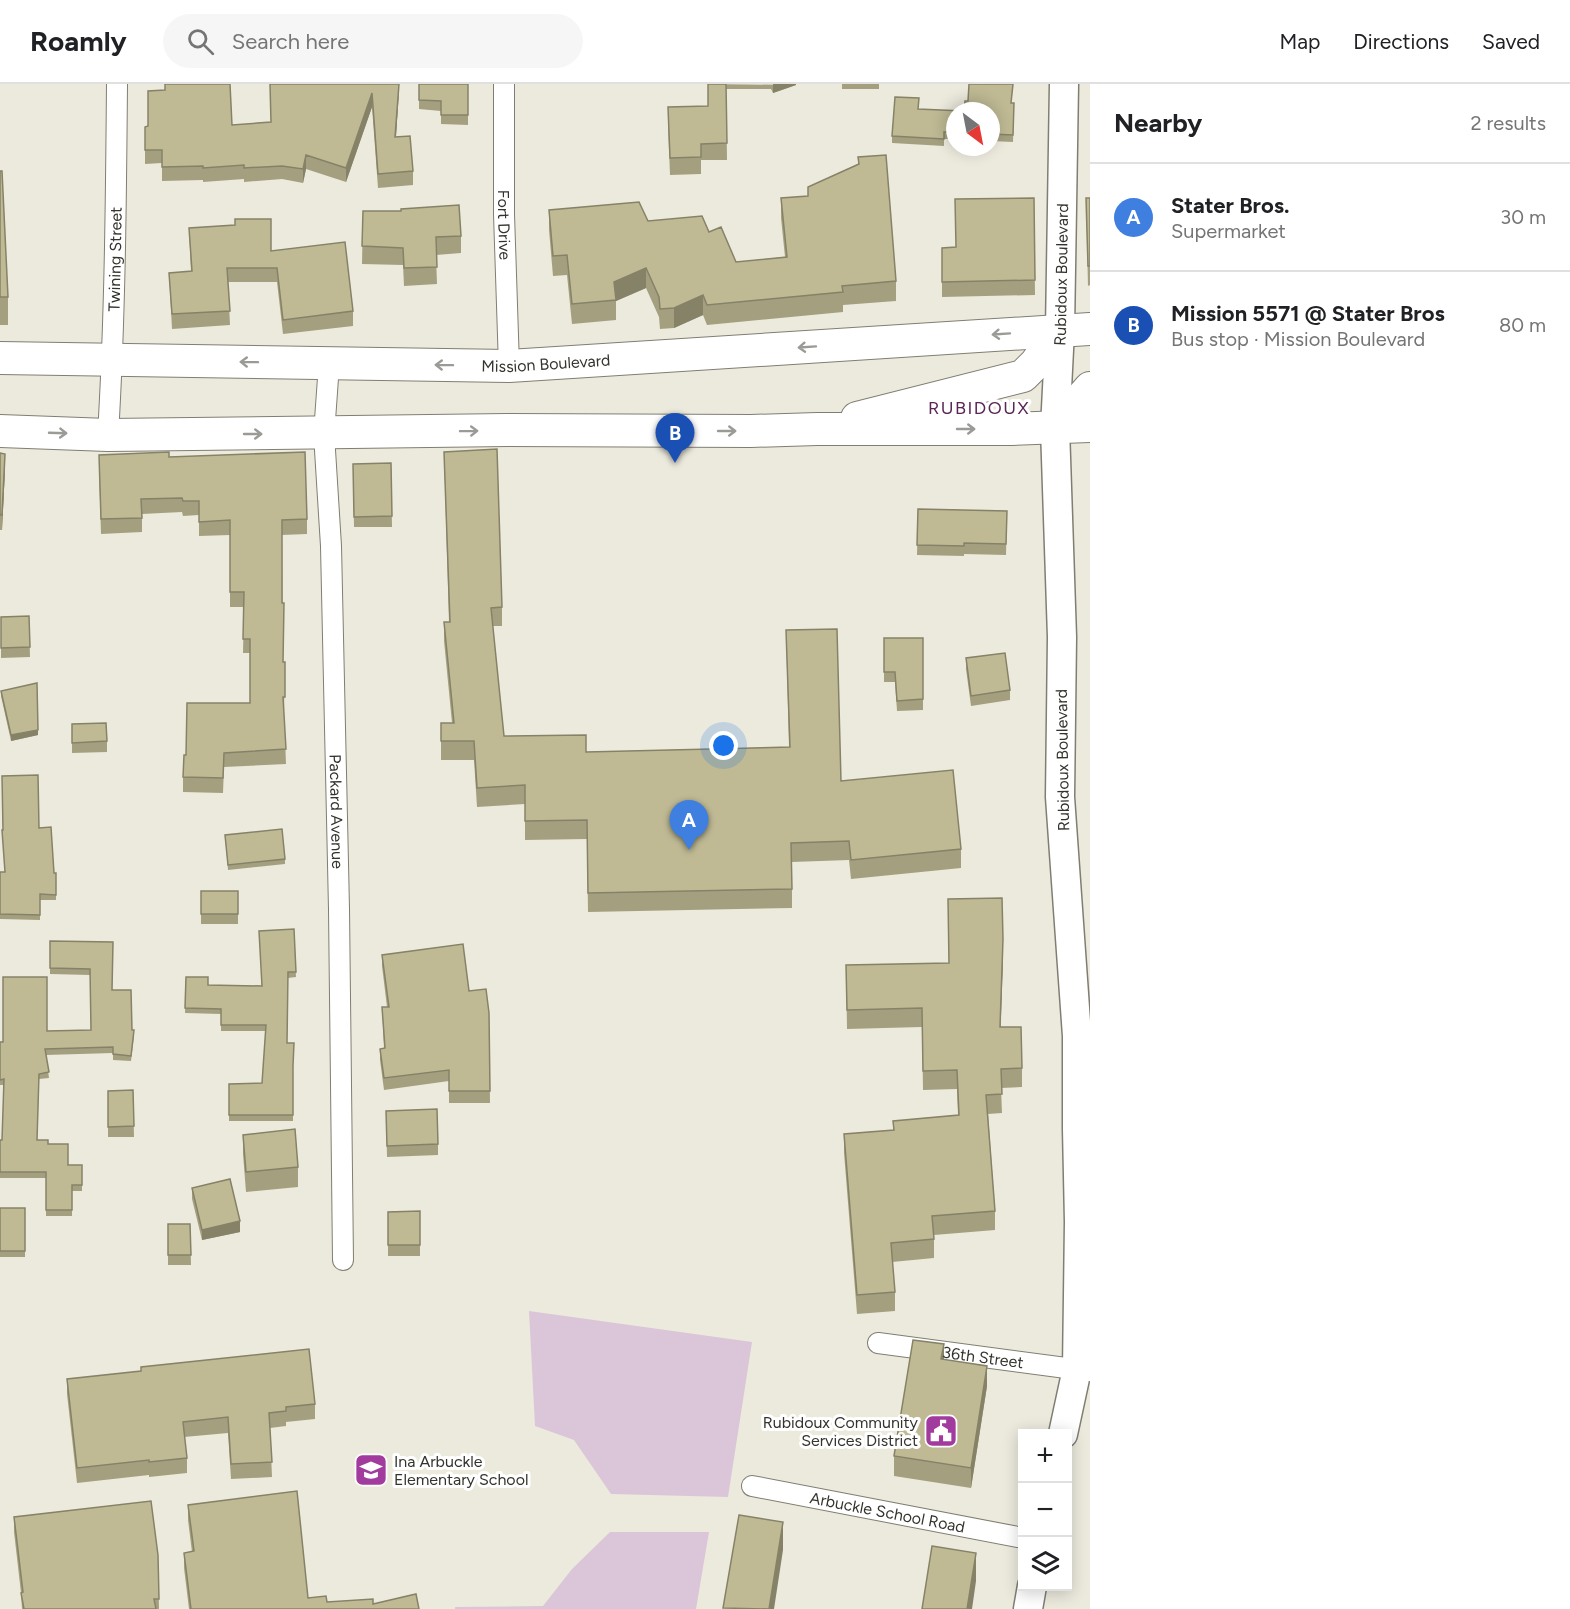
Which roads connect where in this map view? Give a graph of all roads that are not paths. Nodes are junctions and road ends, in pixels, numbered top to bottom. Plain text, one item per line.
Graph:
1 (117, 84) edge
2 (504, 84) edge
3 (1064, 84) edge
4 (1075, 330) edge
5 (0, 358) edge
6 (112, 360) junction
7 (329, 364) junction
8 (509, 366) junction
9 (1090, 388) edge
10 (1090, 426) edge
11 (1055, 428) junction
12 (816, 429) junction
13 (0, 431) edge
14 (324, 434) junction
15 (108, 435) junction
16 (343, 1260) dead end
17 (878, 1343) dead end
18 (1083, 1370) edge
19 (1065, 1429) edge
20 (753, 1486) dead end
21 (1018, 1537) edge
22 (1031, 1591) edge
23 (1028, 1609) edge

1 - 6 street, Twining Street
2 - 8 street, Fort Drive
3 - 4 main road, Rubidoux Boulevard
4 -> 8 main road, Mission Boulevard
4 - 11 main road, Rubidoux Boulevard
4 - 12 main road
5 - 6 main road, Mission Boulevard
7 -> 6 main road, Mission Boulevard
6 - 15 street, Twining Street
8 -> 7 main road, Mission Boulevard
7 - 14 street, Packard Avenue
9 - 11 main road
10 - 11 main road
12 -> 11 main road
11 - 18 main road, Rubidoux Boulevard
14 -> 12 main road
13 -> 15 main road
15 -> 14 main road
14 - 16 street, Packard Avenue
17 - 18 street, 36th Street
18 - 19 main road, Rubidoux Boulevard
20 - 21 street, Arbuckle School Road
22 - 23 main road

